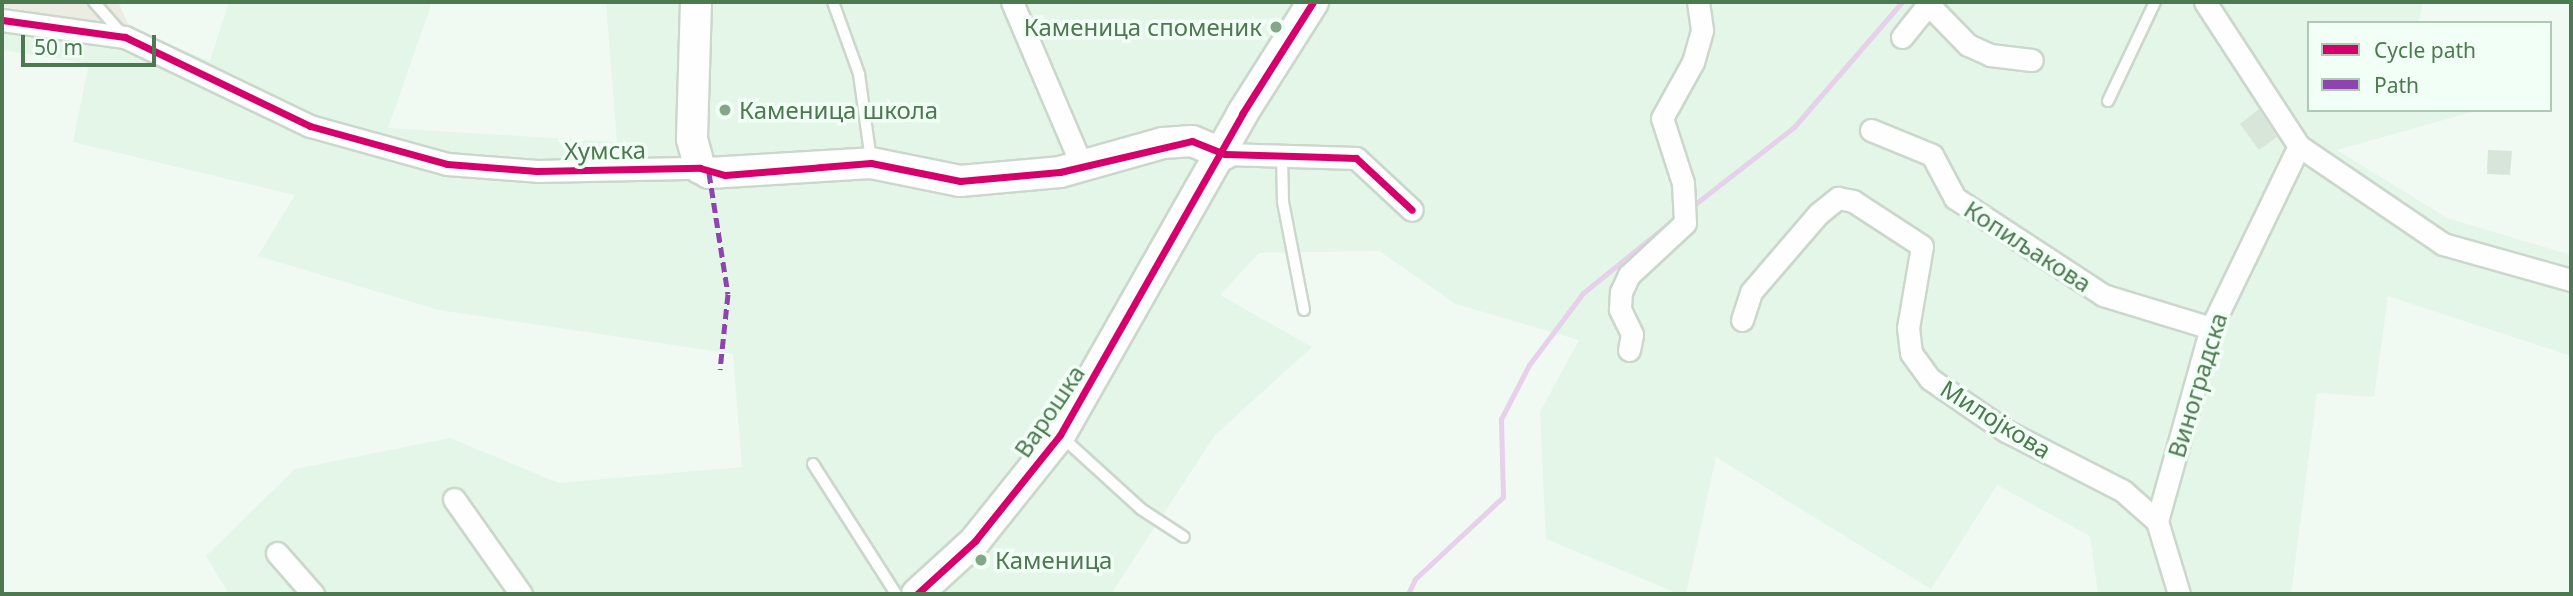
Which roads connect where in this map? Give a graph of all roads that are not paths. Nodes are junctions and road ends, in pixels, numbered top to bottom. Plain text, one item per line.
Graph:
1 (94, 2) edge
2 (696, 2) edge
3 (832, 2) edge
4 (1012, 2) edge
5 (1313, 2) edge
6 (1698, 2) edge
7 (2155, 2) edge
8 (2205, 2) edge
9 (1929, 3) edge
10 (2, 20) edge
11 (125, 37) junction
12 (1902, 37) dead end
13 (2032, 60) dead end
14 (2108, 101) dead end
15 (1871, 130) dead end
16 (2299, 146) junction
17 (1224, 154) junction
18 (1282, 155) junction
19 (871, 163) junction
20 (1082, 166) junction
21 (700, 168) junction
22 (1412, 210) dead end
23 (2571, 280) edge
24 (1304, 310) dead end
25 (1742, 320) dead end
26 (2211, 328) junction
27 (1629, 350) dead end
28 (1060, 435) junction
29 (813, 464) dead end
30 (454, 499) dead end
31 (2157, 521) junction
32 (1184, 537) dead end
33 (277, 553) dead end
34 (929, 590) edge
35 (313, 594) edge
36 (521, 594) edge
37 (897, 594) edge
38 (2179, 594) edge

1 - 11 lane
2 - 21 street
3 - 19 lane
4 - 20 street
5 - 17 street, Варошка
6 - 27 street
7 - 14 lane
8 - 16 street
9 - 12 street
9 - 13 street
10 - 11 street, Хумска
11 - 21 street, Хумска
15 - 26 street, Копиљакова
16 - 23 street
16 - 26 street, Виноградска
17 - 18 street
17 - 20 street, Хумска
17 - 28 street, Варошка
18 - 22 street
18 - 24 lane
19 - 20 street, Хумска
19 - 21 street, Хумска
25 - 31 street, Милојкова
26 - 31 street, Виноградска
28 - 32 lane
28 - 34 street, Варошка
29 - 37 lane
30 - 36 street
31 - 38 street
33 - 35 street

